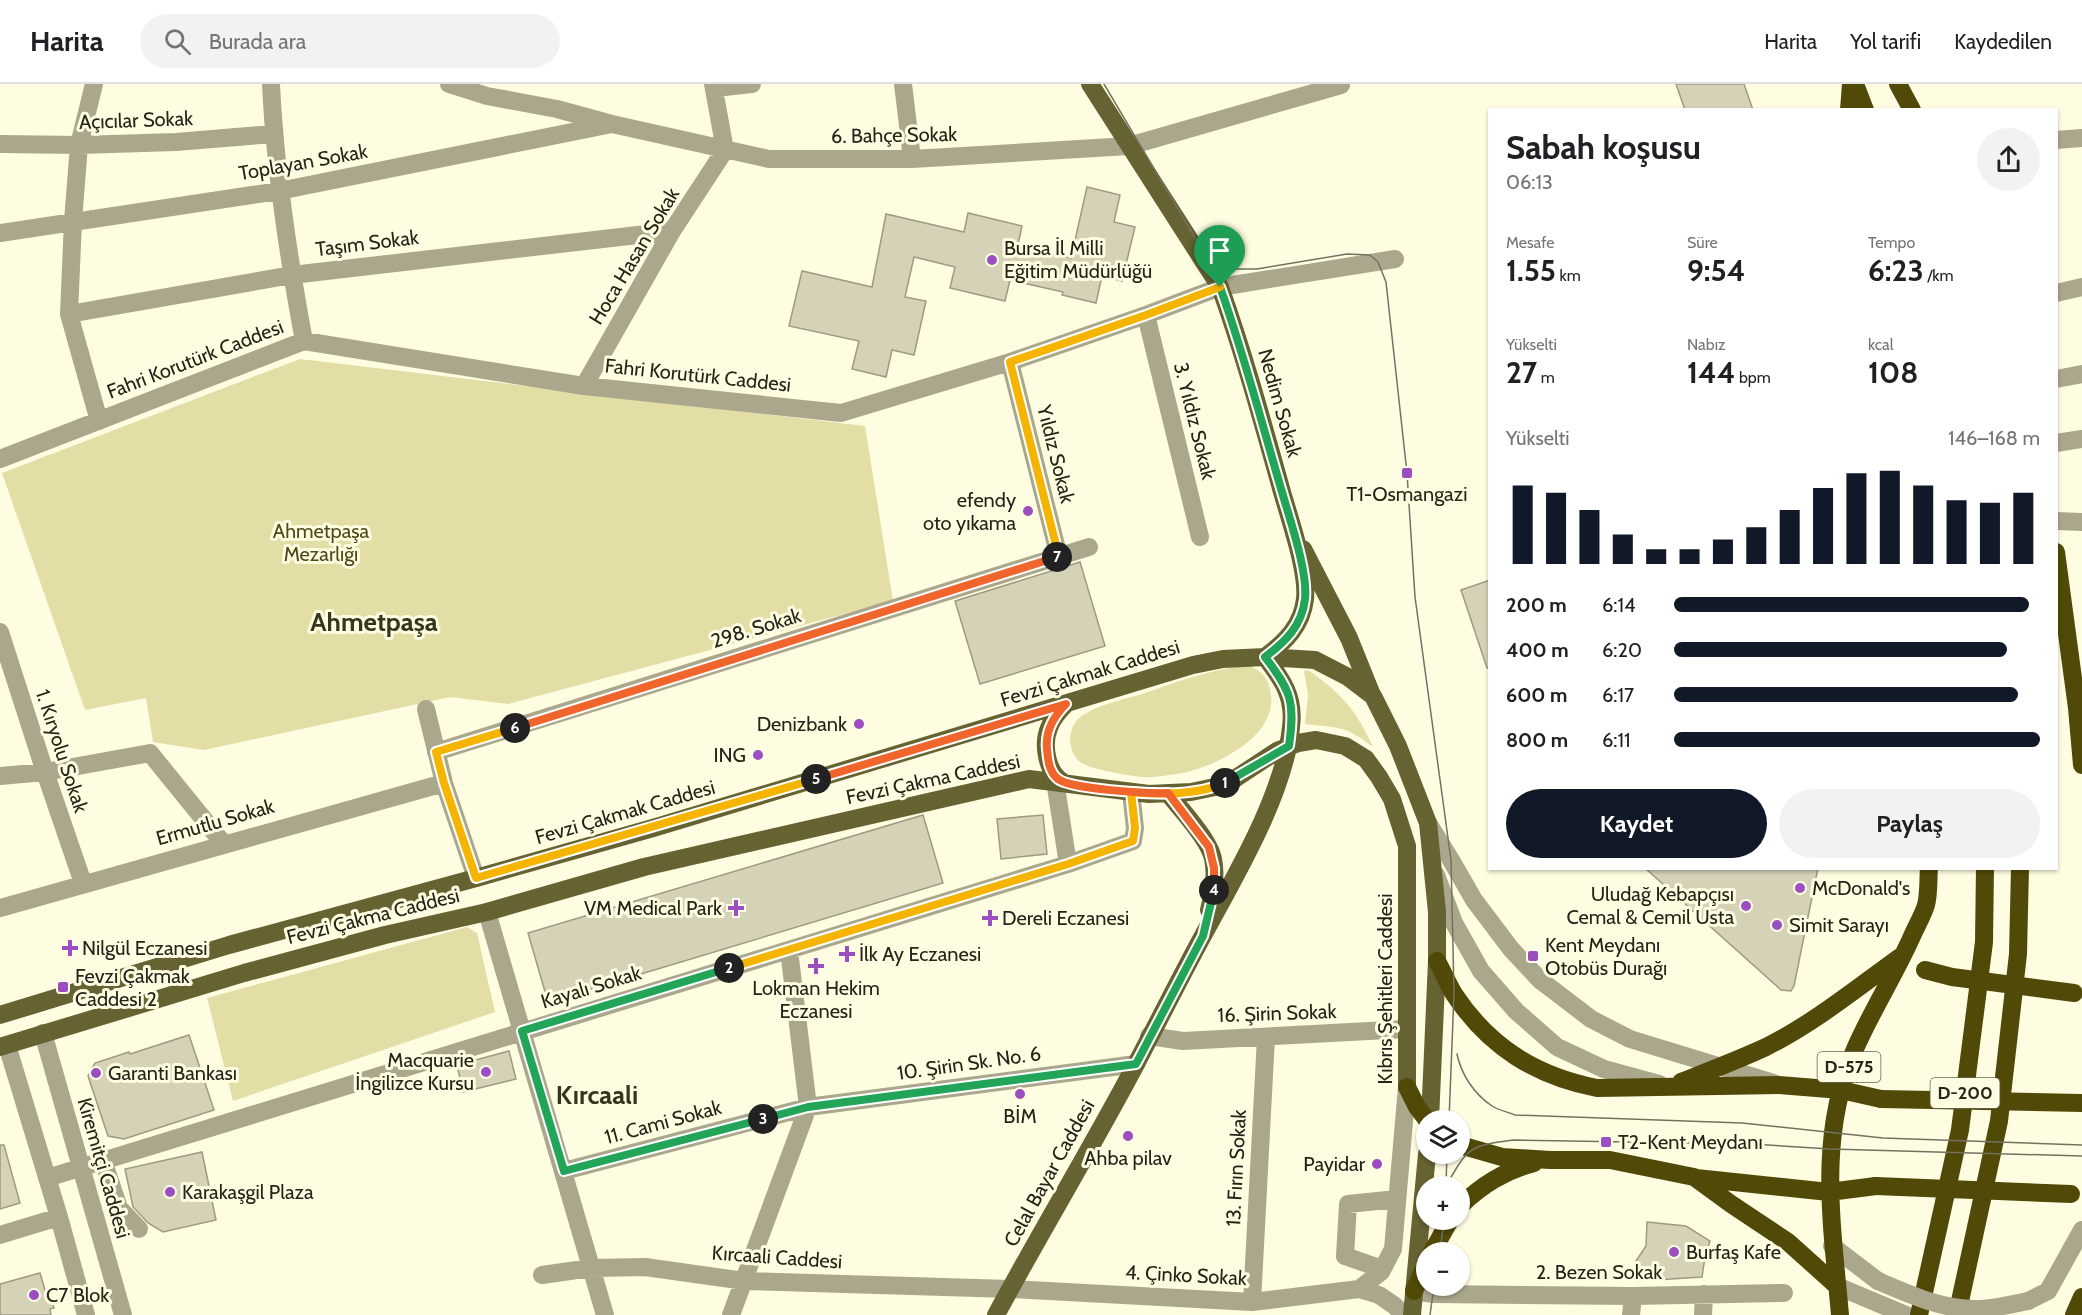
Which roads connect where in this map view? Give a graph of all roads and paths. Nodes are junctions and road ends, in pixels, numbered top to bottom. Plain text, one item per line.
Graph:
1 (94, 84) edge
2 (271, 84) edge
3 (448, 84) edge
4 (752, 84) edge
5 (903, 84) edge
6 (1090, 84) edge
7 (1853, 84) edge
8 (1891, 84) edge
9 (1898, 84) edge
10 (1913, 84) edge
11 (1341, 85) edge
12 (714, 86) edge
13 (487, 90) edge
14 (1848, 108) edge
15 (1864, 108) edge
16 (1900, 108) edge
17 (1911, 108) edge
18 (1922, 108) edge
19 (612, 124) junction
20 (273, 134) junction
21 (2082, 138) edge
22 (2058, 140) edge
23 (0, 144) edge
24 (79, 146) junction
25 (1129, 146) junction
26 (725, 150) junction
27 (912, 159) junction
28 (279, 191) junction
29 (73, 221) junction
30 (672, 231) junction
31 (0, 233) edge
32 (1395, 259) dead end
33 (292, 275) junction
34 (1220, 287) junction
35 (2082, 287) edge
36 (2058, 293) edge
37 (69, 314) junction
38 (1146, 315) junction
39 (304, 340) junction
40 (1010, 362) junction
41 (2082, 374) edge
42 (2058, 379) edge
43 (584, 386) junction
44 (99, 421) junction
45 (2082, 439) edge
46 (2058, 443) edge
47 (0, 459) edge
48 (2058, 521) edge
49 (2082, 522) edge
50 (1294, 532) junction
51 (1200, 537) dead end
52 (1089, 547) dead end
53 (1059, 557) junction
54 (2058, 567) edge
55 (0, 632) edge
56 (1265, 657) junction
57 (1372, 696) junction
58 (1066, 704) junction
59 (426, 709) dead end
60 (1293, 745) junction
61 (436, 752) junction
62 (2082, 765) edge
63 (45, 772) junction
64 (0, 776) edge
65 (1059, 782) junction
66 (444, 783) junction
67 (1140, 793) junction
68 (1168, 793) junction
69 (1428, 823) junction
70 (223, 843) junction
71 (1431, 861) junction
72 (1068, 864) junction
73 (1929, 870) edge
74 (1985, 870) edge
75 (2020, 870) edge
76 (476, 878) junction
77 (83, 883) junction
78 (0, 908) edge
79 (487, 912) junction
80 (1203, 936) junction
81 (789, 950) junction
82 (1904, 954) junction
83 (1437, 961) junction
84 (2078, 992) edge
85 (0, 1015) edge
86 (1407, 1029) junction
87 (522, 1031) junction
88 (43, 1033) junction
89 (1149, 1036) junction
90 (1266, 1037) junction
91 (4, 1046) edge
92 (1136, 1064) junction
93 (1719, 1067) junction
94 (1779, 1085) junction
95 (1407, 1087) junction
96 (1670, 1087) junction
97 (1841, 1090) junction
98 (2082, 1103) edge
99 (808, 1107) junction
100 (1420, 1110) edge
101 (1429, 1110) edge
102 (1470, 1148) edge
103 (103, 1160) junction
104 (1550, 1160) junction
105 (1426, 1164) edge
106 (81, 1167) junction
107 (564, 1171) junction
108 (48, 1178) junction
109 (1694, 1178) junction
110 (1829, 1192) junction
111 (2077, 1193) edge
112 (1470, 1196) edge
113 (1397, 1199) junction
114 (59, 1217) junction
115 (139, 1229) dead end
116 (2082, 1230) edge
117 (0, 1235) edge
118 (1832, 1246) junction
119 (591, 1268) junction
120 (1382, 1269) junction
121 (542, 1275) dead end
122 (745, 1281) junction
123 (1837, 1286) junction
124 (1416, 1287) edge
125 (1010, 1289) junction
126 (1359, 1289) junction
127 (1414, 1291) junction
128 (1784, 1293) dead end
129 (1704, 1294) junction
130 (1633, 1296) junction
131 (2082, 1297) edge
132 (1252, 1302) junction
133 (1198, 1307) edge
134 (2032, 1308) edge
135 (86, 1315) edge
136 (123, 1315) edge
137 (605, 1315) edge
138 (731, 1315) edge
139 (996, 1315) edge
140 (1403, 1315) edge
141 (1412, 1315) edge
142 (1631, 1315) edge
143 (1703, 1315) edge
144 (1840, 1315) edge
145 (1906, 1315) edge
146 (1919, 1315) edge
147 (1957, 1315) edge
148 (2074, 1315) edge

1 - 24 street
2 - 20 street
3 - 13 street, 6. Bahçe Sokak
4 - 12 street
5 - 27 street
6 - 25 main road, Nedim Sokak
7 - 14 highway
7 - 15 highway
8 - 16 highway
9 - 17 highway
10 - 18 highway
11 - 25 street, 6. Bahçe Sokak
12 - 26 street
13 - 19 street, 6. Bahçe Sokak
19 - 26 street, 6. Bahçe Sokak
19 - 28 street, Toplayan Sokak
20 - 24 street, Açıcılar Sokak
20 - 28 street
21 - 22 street
23 - 24 street, Açıcılar Sokak
24 - 29 street
25 - 27 street, 6. Bahçe Sokak
25 - 34 main road, Nedim Sokak
26 - 27 street, 6. Bahçe Sokak
26 - 30 street, Hoca Hasan Sokak
28 - 29 street, Toplayan Sokak
28 - 33 street
29 - 31 street, Toplayan Sokak
29 - 37 street
30 - 33 street, Taşım Sokak
30 - 43 street, Hoca Hasan Sokak
32 - 34 street, Fahri Korutürk Caddesi
33 - 37 street, Taşım Sokak
33 - 39 street
34 - 38 street, Fahri Korutürk Caddesi
34 - 50 main road, Nedim Sokak
35 - 36 street
37 - 44 street
38 - 40 street, Fahri Korutürk Caddesi
38 - 51 street, 3. Yıldız Sokak
39 - 43 street, Fahri Korutürk Caddesi
39 - 44 street, Fahri Korutürk Caddesi
40 - 43 street, Fahri Korutürk Caddesi
40 - 53 street, Yıldız Sokak
41 - 42 street
44 - 47 street, Fahri Korutürk Caddesi
45 - 46 street
48 - 49 street
50 - 56 main road
50 - 57 main road
52 - 53 street, 298. Sokak
53 - 61 street, 298. Sokak
54 - 62 highway
55 - 63 street, 1. Kıryolu Sokak
56 - 57 main road, Fevzi Çakmak Caddesi
56 - 58 main road, Fevzi Çakmak Caddesi
56 - 60 main road, Celal Bayar Caddesi
57 - 69 main road
58 - 65 main road
58 - 76 main road, Fevzi Çakmak Caddesi
59 - 61 street
60 - 68 main road
60 - 80 main road, Celal Bayar Caddesi
60 - 86 main road, Kıbrıs Şehitleri Caddesi
61 - 66 street
63 - 64 street
63 - 70 street
63 - 77 street, 1. Kıryolu Sokak
65 - 67 main road, Fevzi Çakma Caddesi
65 - 72 street
65 - 79 main road, Fevzi Çakma Caddesi
66 - 70 street, Ermutlu Sokak
66 - 76 street
67 - 68 main road
67 - 72 street, Kayalı Sokak
68 - 80 main road
69 - 71 main road
69 - 93 street
70 - 77 street, Ermutlu Sokak
71 - 83 main road
71 - 96 street
72 - 81 street, Kayalı Sokak
73 - 82 highway, D-575
74 - 146 highway, D-200
75 - 147 highway, D-200
76 - 85 main road, Fevzi Çakmak Caddesi
77 - 78 street, Ermutlu Sokak
79 - 87 street
79 - 88 main road, Fevzi Çakma Caddesi
80 - 89 main road, Celal Bayar Caddesi
81 - 87 street, Kayalı Sokak
81 - 99 street
82 - 84 highway, bridge
82 - 93 highway
82 - 97 highway, D-575
83 - 96 highway
83 - 101 main road
86 - 90 street, 16. Şirin Sokak
86 - 95 main road, Kıbrıs Şehitleri Caddesi
87 - 103 street, Kayalı Sokak
87 - 107 street
88 - 91 main road, Fevzi Çakma Caddesi
88 - 106 street, Kiremitçi Caddesi
89 - 90 street, 16. Şirin Sokak
89 - 92 main road, Celal Bayar Caddesi
90 - 132 street, 13. Fırın Sokak
91 - 108 street
92 - 99 street, 10. Şirin Sk. No. 6
92 - 125 main road, Celal Bayar Caddesi
93 - 94 street
93 - 96 highway
94 - 96 highway
94 - 97 highway
95 - 100 highway
95 - 113 street, Kıbrıs Şehitleri Caddesi
97 - 98 highway, bridge
97 - 110 highway, D-575
99 - 107 street, 11. Cami Sokak
99 - 122 street
102 - 104 highway
103 - 106 street, Kayalı Sokak
103 - 115 street
104 - 109 highway
104 - 112 highway
105 - 127 main road
106 - 108 street, Kayalı Sokak
106 - 136 street, Kiremitçi Caddesi
107 - 119 street
108 - 114 street
109 - 110 highway
109 - 123 highway
110 - 111 highway, bridge
110 - 118 highway
113 - 120 street, Kıbrıs Şehitleri Caddesi
113 - 120 street
114 - 117 street
114 - 135 street
116 - 134 street
118 - 123 highway
118 - 134 street, bridge
119 - 121 street, Kırcaali Caddesi
119 - 122 street, Kırcaali Caddesi
119 - 137 street
120 - 126 street, Kıbrıs Şehitleri Caddesi
122 - 125 street, Kırcaali Caddesi
122 - 138 street
123 - 144 highway
123 - 145 street
124 - 127 highway
125 - 133 street, 4. Çinko Sokak
125 - 139 main road, Celal Bayar Caddesi
126 - 132 street, 4. Çinko Sokak
126 - 140 street
127 - 130 street, 2. Bezen Sokak
127 - 141 main road
128 - 129 street, 2. Bezen Sokak
129 - 130 street, 2. Bezen Sokak
129 - 143 street
130 - 142 street
131 - 148 highway
132 - 133 street, 4. Çinko Sokak

